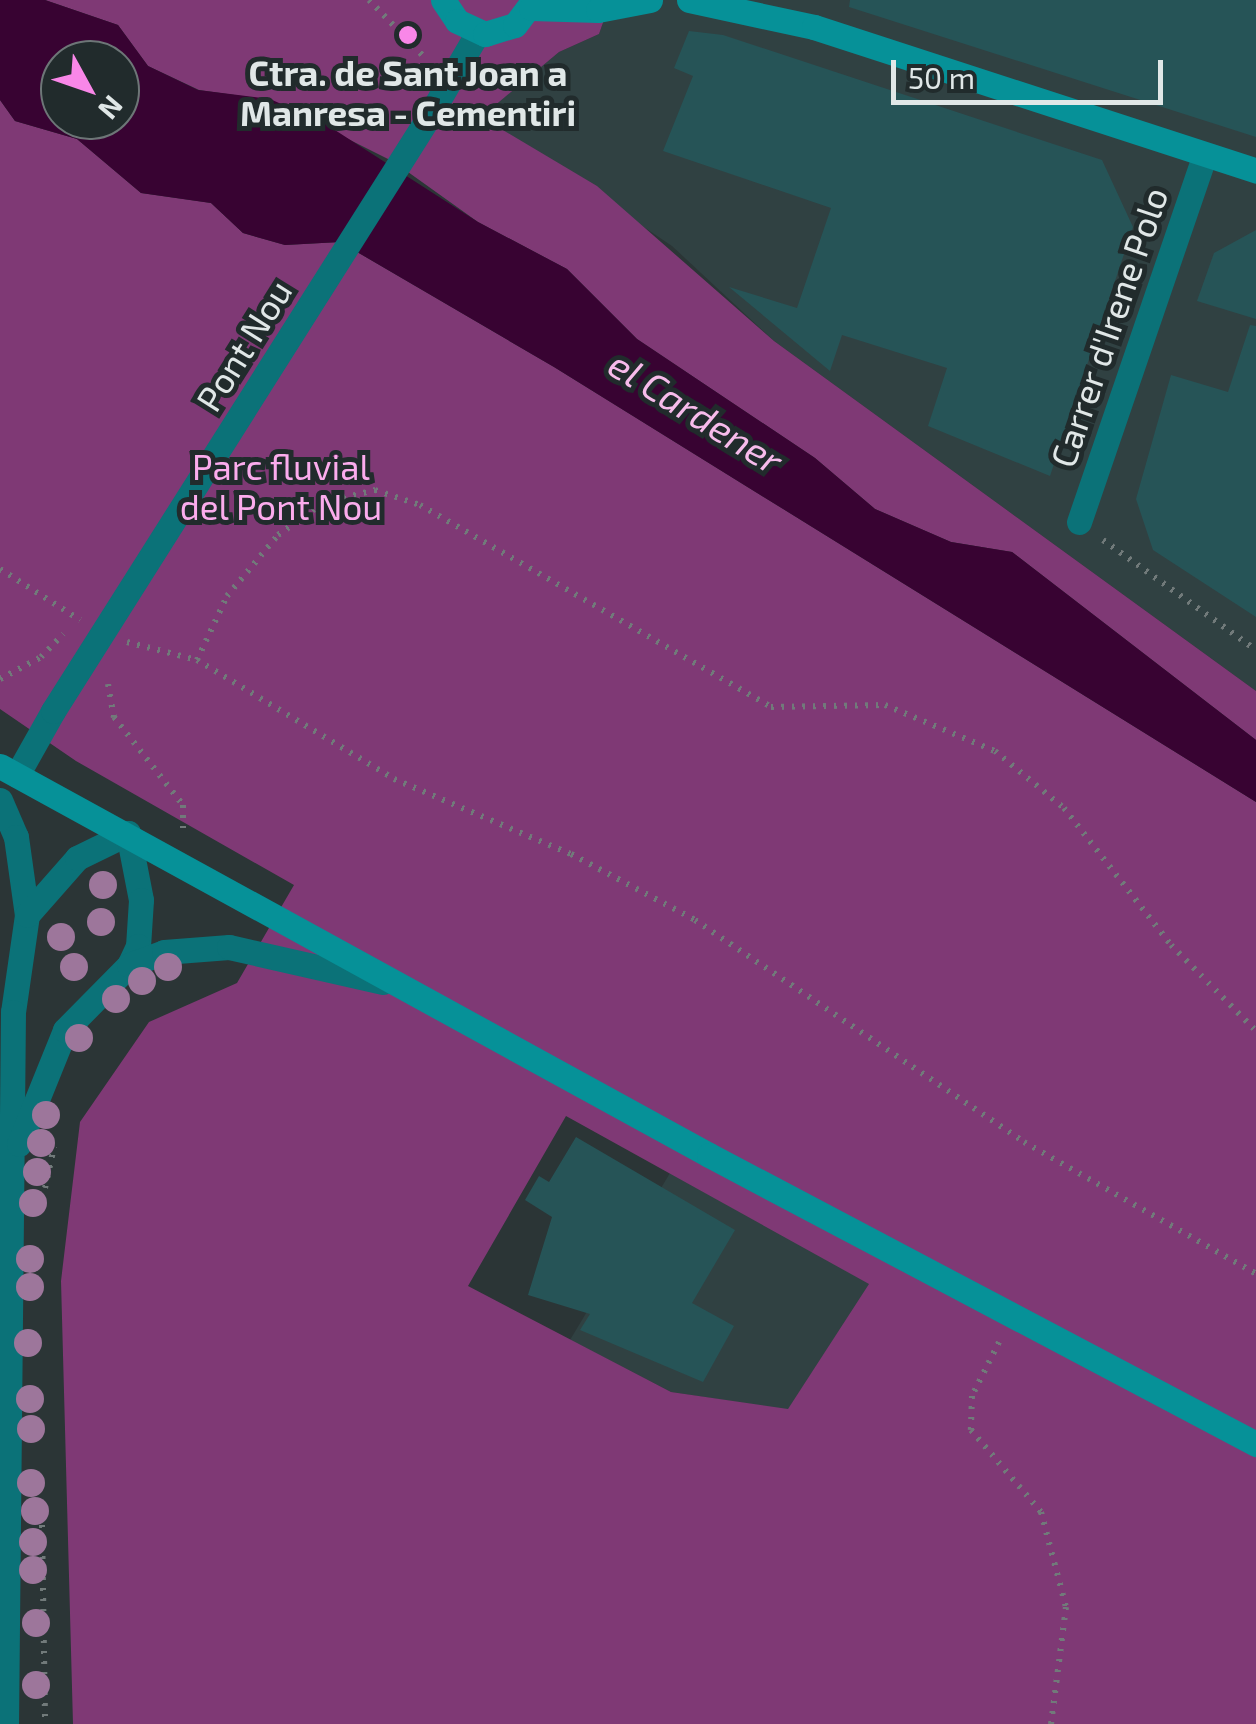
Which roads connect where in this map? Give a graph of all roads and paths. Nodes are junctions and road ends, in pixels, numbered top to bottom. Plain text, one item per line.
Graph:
1 (369, 0) edge
2 (650, 0) edge
3 (689, 0) edge
4 (442, 1) edge
5 (533, 4) edge
6 (478, 32) junction
7 (448, 86) junction
8 (1204, 156) junction
9 (1256, 171) edge
10 (1079, 522) joint
11 (0, 569) edge
12 (1256, 650) edge
13 (121, 658) dead end
14 (196, 660) junction
15 (113, 674) dead end
16 (0, 678) edge
17 (9, 771) edge
18 (0, 800) edge
19 (128, 833) junction
20 (172, 857) junction
21 (27, 916) junction
22 (129, 966) junction
23 (408, 988) junction
24 (1256, 1032) edge
25 (58, 1130) dead end
26 (11, 1173) junction
27 (42, 1201) dead end
28 (1256, 1274) edge
29 (1010, 1317) junction
30 (1256, 1444) edge
31 (42, 1507) dead end
32 (6, 1724) edge
33 (45, 1724) edge
34 (1051, 1724) edge

1 - 7 path
2 - 5 main road
3 - 8 main road
4 - 6 main road
5 - 6 main road
6 - 7 street, Pont Nou
7 - 17 street, Pont Nou, bridge
8 - 9 main road
8 - 10 street, Carrer d'Irene Polo
10 - 12 path
11 - 16 path
13 - 14 path
14 - 24 path
14 - 28 path
15 - 20 path
17 - 19 main road
18 - 21 street
19 - 20 main road
19 - 21 street
19 - 22 street
20 - 23 main road
21 - 26 street
22 - 23 street
22 - 26 street
23 - 29 main road
25 - 27 path
26 - 32 street
29 - 30 main road
29 - 34 path
31 - 33 path

